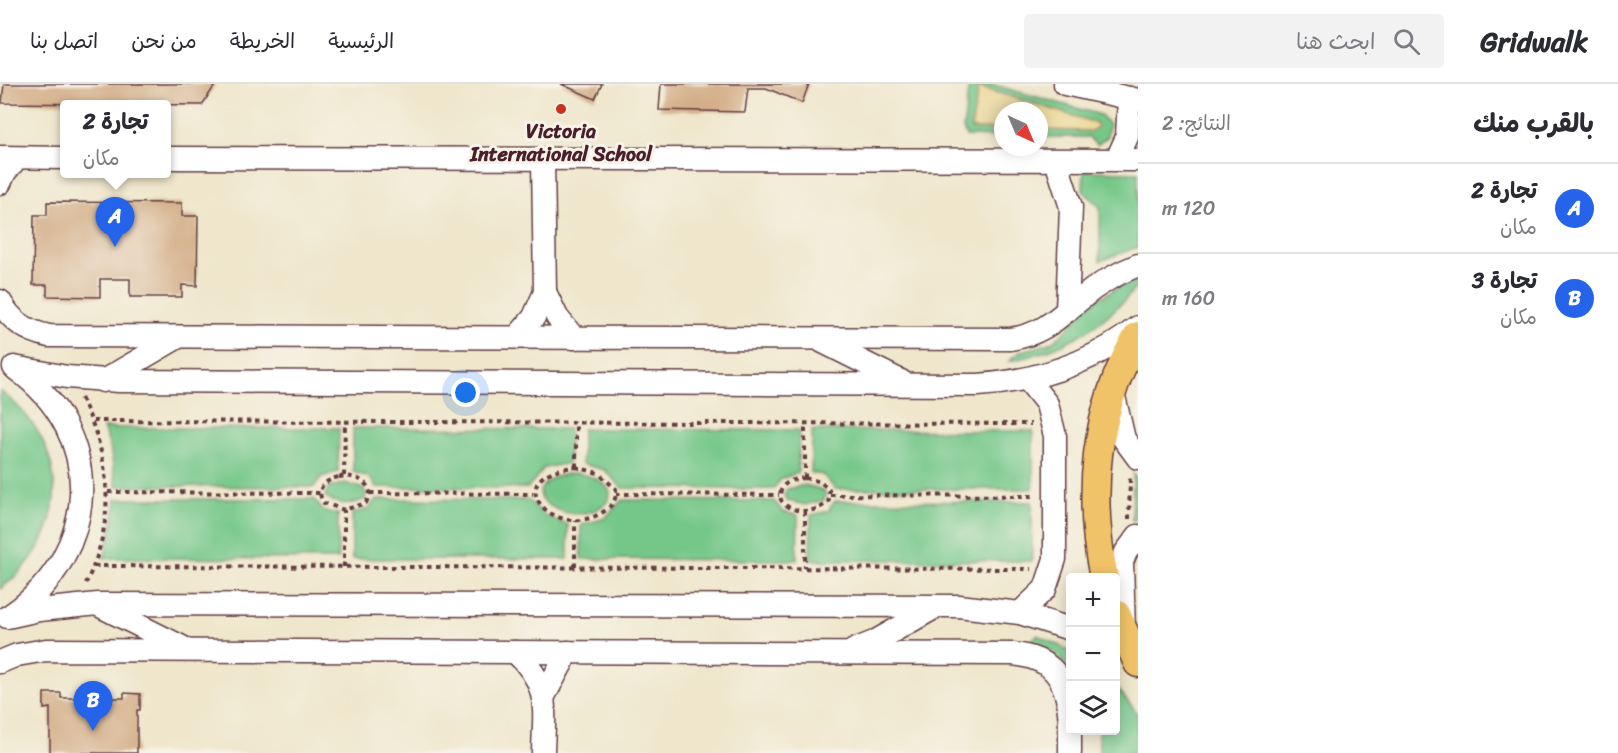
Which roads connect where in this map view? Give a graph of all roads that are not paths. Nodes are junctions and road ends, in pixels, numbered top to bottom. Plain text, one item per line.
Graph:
1 (1065, 84) edge
2 (1134, 99) edge
3 (9, 158) edge
4 (60, 158) edge
5 (171, 158) edge
6 (543, 159) junction
7 (1127, 159) edge
8 (1056, 161) junction
9 (0, 183) edge
10 (1138, 265) edge
11 (545, 292) junction
12 (0, 301) edge
13 (1067, 311) junction
14 (1138, 327) edge
15 (182, 336) junction
16 (1138, 336) edge
17 (517, 338) junction
18 (574, 338) junction
19 (814, 339) junction
20 (7, 364) edge
21 (1027, 379) junction
22 (103, 381) junction
23 (908, 384) junction
24 (1113, 392) junction
25 (1138, 458) edge
26 (1134, 532) edge
27 (1103, 573) edge
28 (98, 604) junction
29 (939, 606) junction
30 (1020, 613) junction
31 (3, 618) edge
32 (1066, 627) edge
33 (1118, 627) edge
34 (1120, 637) edge
35 (1120, 638) edge
36 (194, 651) junction
37 (515, 652) junction
38 (568, 652) junction
39 (847, 653) junction
40 (1, 662) edge
41 (1138, 663) edge
42 (1138, 669) edge
43 (544, 696) junction
44 (543, 753) edge
45 (1070, 753) edge

1 - 2 street
2 - 7 street
3 - 4 street
3 - 9 street
5 - 6 street
6 - 8 street
6 - 11 street
7 - 8 street
8 - 13 street
10 - 13 street
11 - 17 street
11 - 18 street
12 - 15 street
13 - 19 street
14 - 21 street
15 - 17 street
15 - 22 street
16 - 24 main road
17 - 18 street
18 - 19 street
19 - 23 street
20 - 22 street
20 - 31 street
21 - 23 street
21 - 30 street
22 - 23 street
24 - 25 street
24 - 27 main road
26 - 33 street
28 - 29 street
28 - 31 street
28 - 36 street
29 - 30 street
29 - 39 street
30 - 32 street
34 - 41 main road
35 - 42 street
36 - 37 street
36 - 40 street
37 - 38 street
37 - 43 street
38 - 39 street
38 - 43 street
39 - 45 street
43 - 44 street

